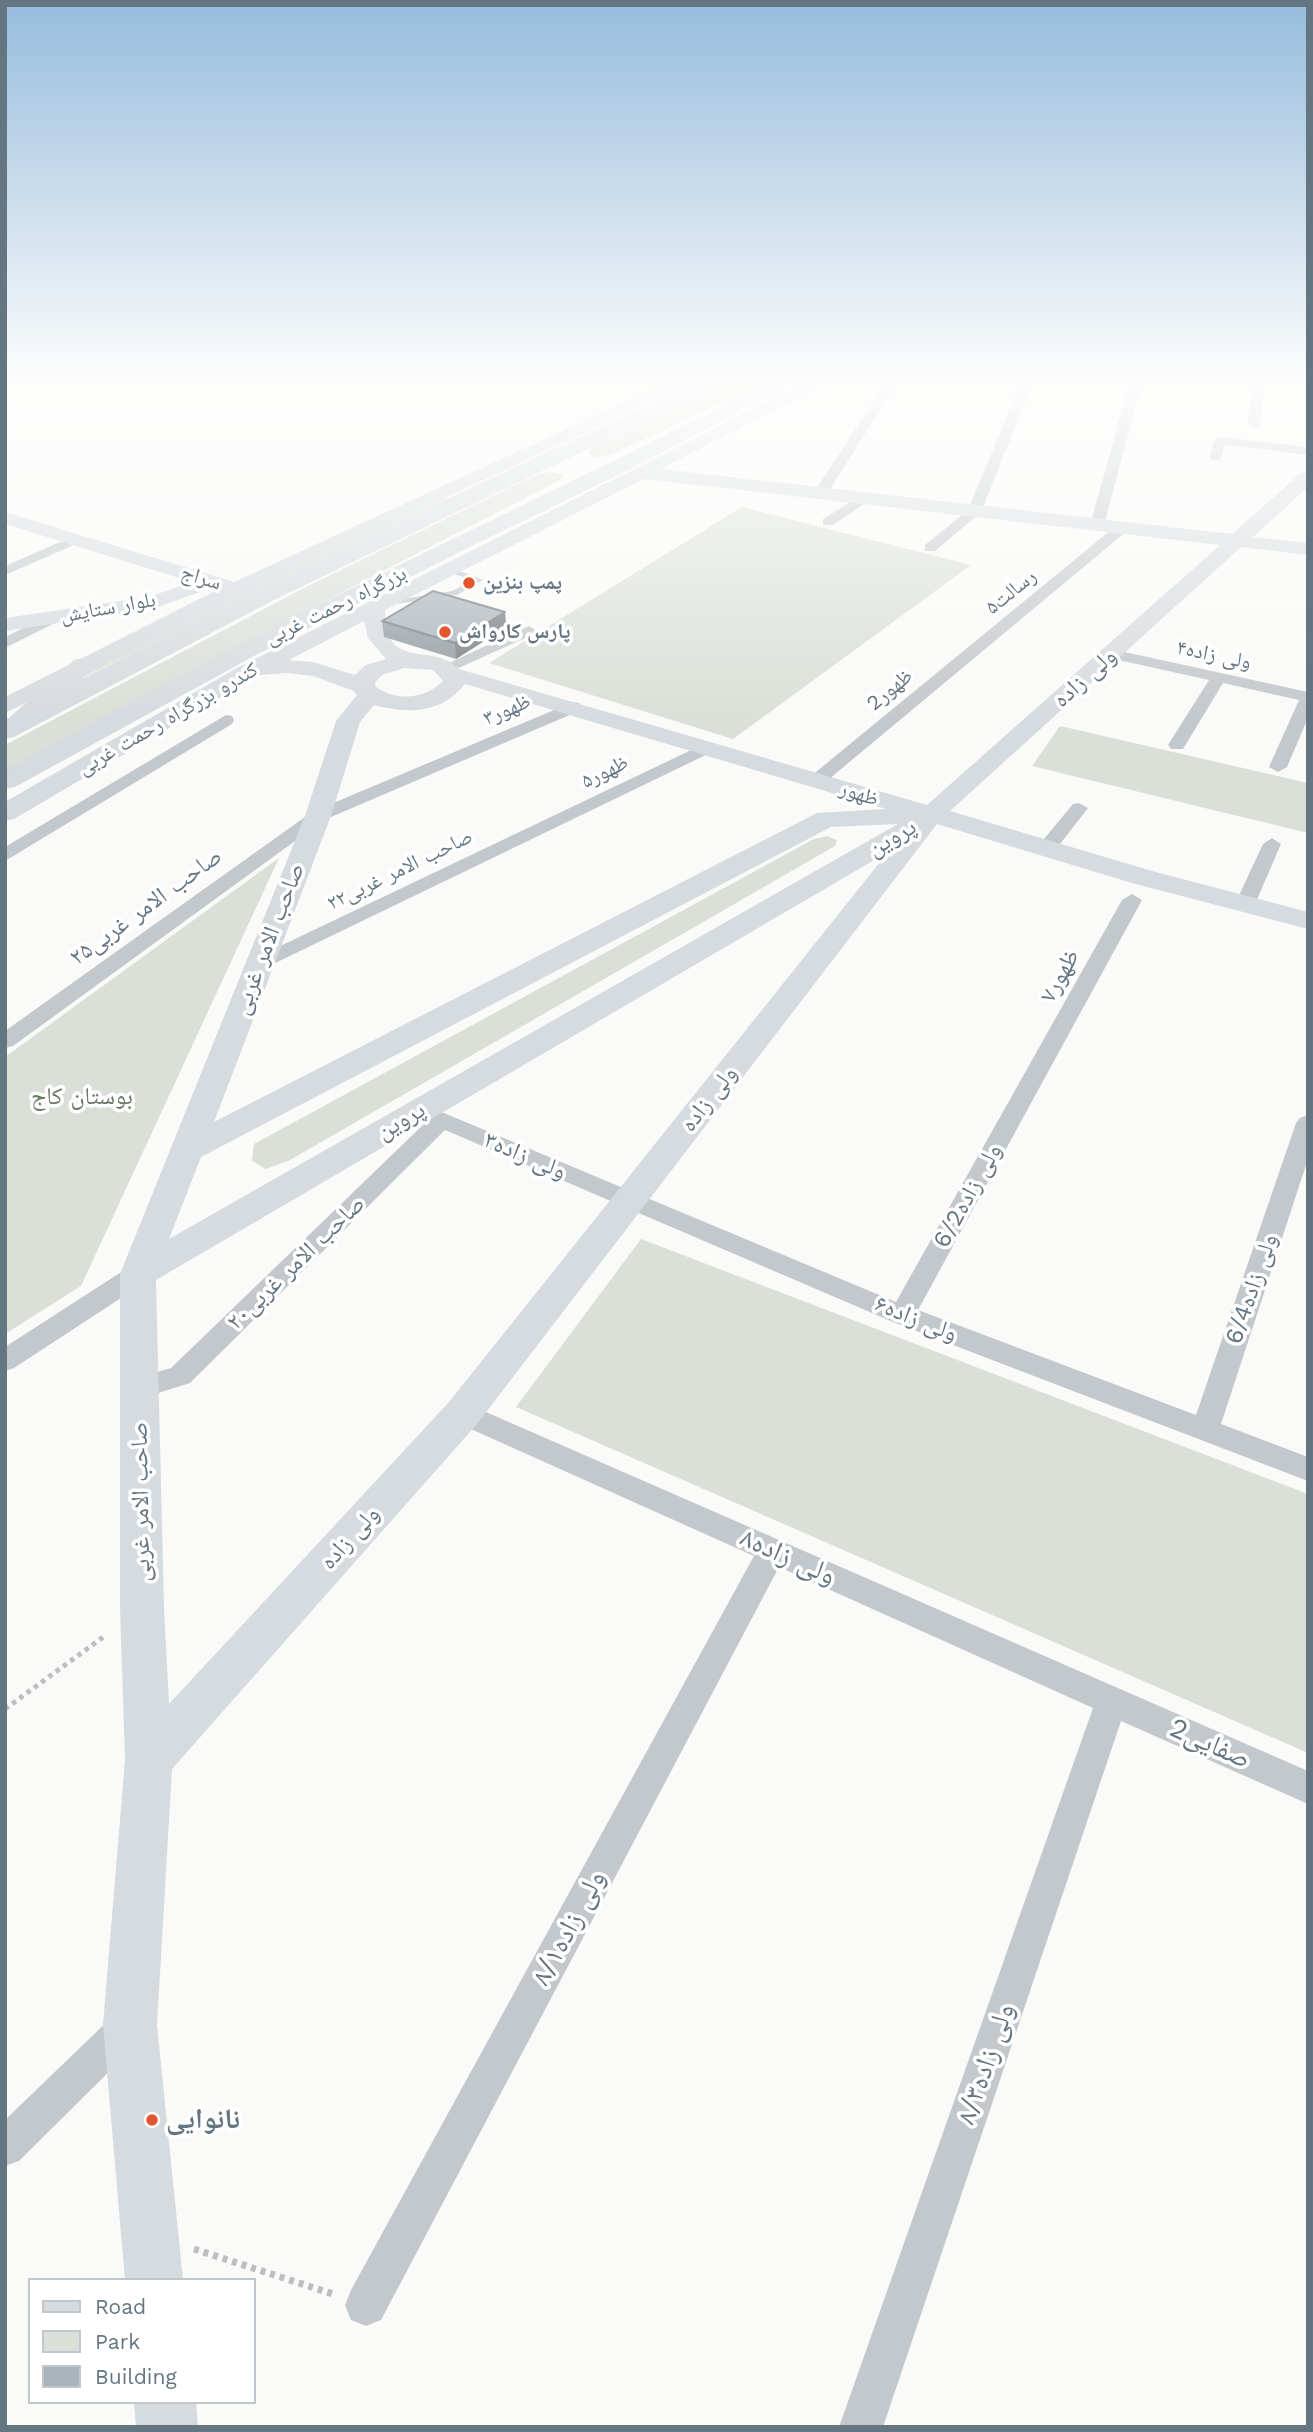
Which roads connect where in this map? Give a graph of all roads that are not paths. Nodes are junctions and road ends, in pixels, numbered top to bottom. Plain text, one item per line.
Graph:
1 (432, 495) edge
2 (471, 495) edge
3 (555, 495) edge
4 (559, 495) edge
5 (602, 495) edge
6 (833, 495) edge
7 (980, 495) edge
8 (1105, 495) edge
9 (1287, 495) edge
10 (862, 499) junction
11 (546, 502) junction
12 (974, 512) junction
13 (5, 518) edge
14 (828, 522) dead end
15 (1097, 525) junction
16 (1122, 528) junction
17 (76, 539) junction
18 (1235, 540) junction
19 (930, 548) dead end
20 (1308, 550) edge
21 (165, 567) junction
22 (5, 571) edge
23 (461, 571) junction
24 (207, 580) junction
25 (236, 589) junction
26 (403, 601) junction
27 (152, 603) junction
28 (375, 605) junction
29 (96, 606) junction
30 (5, 612) edge
31 (176, 617) junction
32 (54, 618) junction
33 (5, 625) edge
34 (530, 631) dead end
35 (991, 635) joint
36 (5, 643) edge
37 (1111, 654) junction
38 (402, 662) junction
39 (82, 665) joint
40 (450, 671) junction
41 (245, 673) junction
42 (1218, 678) junction
43 (493, 686) junction
44 (366, 691) junction
45 (1308, 698) edge
46 (428, 700) junction
47 (573, 707) junction
48 (10, 720) edge
49 (226, 720) dead end
50 (386, 722) dead end
51 (1177, 745) dead end
52 (706, 748) junction
53 (1278, 767) dead end
54 (817, 780) junction
55 (5, 782) edge
56 (1079, 808) dead end
57 (5, 813) edge
58 (931, 815) junction
59 (318, 816) junction
60 (826, 819) junction
61 (523, 836) joint
62 (881, 844) junction
63 (1272, 844) dead end
64 (1046, 849) junction
65 (6, 853) edge
66 (1132, 900) dead end
67 (1245, 904) junction
68 (1308, 921) edge
69 (260, 962) junction
70 (5, 1041) edge
71 (1033, 1078) joint
72 (431, 1116) junction
73 (1308, 1122) edge
74 (185, 1151) junction
75 (630, 1200) junction
76 (138, 1274) junction
77 (902, 1315) junction
78 (5, 1361) edge
79 (139, 1388) junction
80 (463, 1413) junction
81 (1205, 1430) junction
82 (1308, 1469) edge
83 (773, 1550) junction
84 (1112, 1701) junction
85 (149, 1760) junction
86 (1308, 1788) edge
87 (130, 2025) junction
88 (5, 2147) edge
89 (154, 2278) edge
90 (366, 2305) road end
91 (165, 2404) edge
92 (167, 2427) edge
93 (861, 2427) edge

1 - 25 street
2 - 48 main road, بزرگراه رحمت غربی
3 - 11 main road
4 - 11 main road, بزرگراه رحمت غربی
5 - 23 street, کندرو بزرگراه رحمت غربی
6 - 10 street
7 - 12 street
8 - 15 street
9 - 18 street, ولی زاده
10 - 12 street
10 - 14 street
11 - 55 main road, بزرگراه رحمت غربی
12 - 15 street
12 - 19 street
13 - 17 street, سراج
15 - 16 street
16 - 18 street
16 - 35 street, رسالت۵
17 - 21 street, سراج
17 - 22 street
18 - 20 street
18 - 37 street, ولی زاده
21 - 24 street, سراج
21 - 29 street, بلوار ستایش
23 - 26 lane
23 - 26 lane
23 - 28 street, کندرو بزرگراه رحمت غربی
24 - 25 street, سراج
24 - 27 street, بلوار ستایش
25 - 31 street
26 - 28 lane
27 - 29 street, بلوار ستایش
27 - 31 street
28 - 38 street
28 - 41 street, کندرو بزرگراه رحمت غربی
29 - 30 street, بلوار ستایش
29 - 32 street, بلوار ستایش
31 - 39 street
32 - 33 street, بلوار ستایش
32 - 36 street
34 - 40 street
35 - 54 street, 2ظهور
37 - 42 street, ولی زاده۴
37 - 58 street, ولی زاده
38 - 40 street, ظهور
38 - 44 street, صاحب الامر غربی
39 - 48 main road
40 - 43 street, ظهور
40 - 46 street
41 - 44 street
41 - 57 street, کندرو بزرگراه رحمت غربی
42 - 45 street, ولی زاده۴
42 - 51 street
43 - 46 street
43 - 47 street, ظهور
44 - 46 street
44 - 59 street, صاحب الامر غربی
45 - 53 street
46 - 50 street
47 - 52 street, ظهور
47 - 59 street, ظهور۳
49 - 65 street
52 - 54 street, ظهور
52 - 61 street, ظهور۵
54 - 58 street, ظهور
56 - 64 street
58 - 60 street, پروین
58 - 62 street, پروین
58 - 64 street, ظهور
58 - 75 street, ولی زاده
59 - 69 street, صاحب الامر غربی
59 - 70 street, صاحب الامر غربی۲۵
60 - 62 street
60 - 74 street, پروین
61 - 69 street, صاحب الامر غربی٢٢
62 - 72 street, پروین
63 - 67 street
64 - 67 street, ظهور
66 - 71 street, ظهور۷
67 - 68 street, ظهور
69 - 74 street, صاحب الامر غربی
71 - 77 street, 6/2ولی زاده
72 - 75 street, ولی زاده۳
72 - 76 street, پروین
72 - 79 street, صاحب الامر غربی۲۰
73 - 81 street, 6/4ولی زاده
74 - 76 street, صاحب الامر غربی
75 - 77 street, ولی زاده۶
75 - 80 street, ولی زاده
76 - 78 street
76 - 79 street, صاحب الامر غربی
77 - 81 street, ولی زاده۶
79 - 85 street, صاحب الامر غربی
80 - 83 street, ولی زاده۸
80 - 85 street, ولی زاده
81 - 82 street, ولی زاده۶
83 - 84 street, ولی زاده۸
83 - 90 street, ولی زاده۸/۱
84 - 86 street, 2صفایی
84 - 93 street, ولی زاده۸/۳
85 - 87 street, صاحب الامر غربی
87 - 88 street
87 - 89 street, صاحب الامر غربی
91 - 92 street

